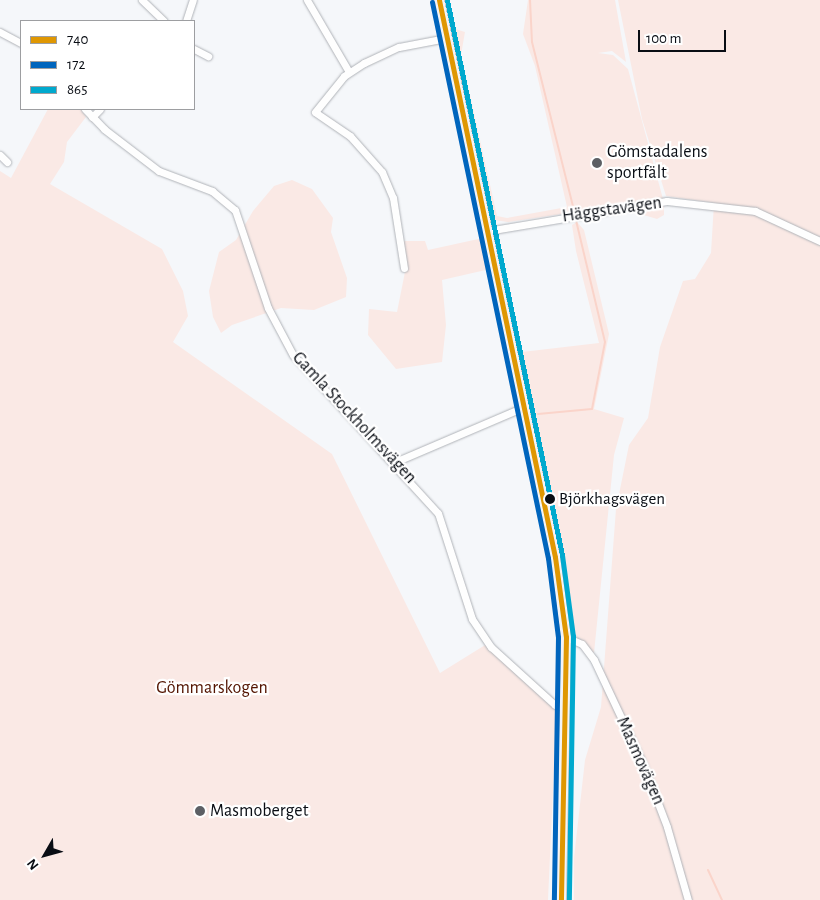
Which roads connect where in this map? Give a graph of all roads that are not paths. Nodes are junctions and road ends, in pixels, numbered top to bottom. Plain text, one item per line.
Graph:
1 (142, 0) edge
2 (193, 0) edge
3 (307, 0) edge
4 (439, 0) edge
5 (163, 20) edge
6 (186, 20) edge
7 (0, 32) edge
8 (446, 38) junction
9 (20, 42) edge
10 (195, 50) edge
11 (208, 56) dead end
12 (349, 72) junction
13 (86, 110) edge
14 (99, 110) edge
15 (92, 117) junction
16 (0, 156) edge
17 (7, 162) dead end
18 (487, 231) junction
19 (820, 241) edge
20 (404, 268) dead end
21 (524, 407) junction
22 (395, 462) junction
23 (566, 637) junction
24 (564, 707) junction
25 (561, 900) edge
26 (688, 900) edge

1 - 5 street
2 - 6 street
3 - 12 street
4 - 8 main road
7 - 9 street
8 - 12 street
8 - 18 main road
10 - 11 street
12 - 20 street
13 - 15 street, Gamla Stockholmsvägen
14 - 15 street
15 - 22 street, Gamla Stockholmsvägen
16 - 17 street
18 - 19 street, Häggstavägen
18 - 21 main road
21 - 22 street
21 - 23 main road
22 - 24 street, Gamla Stockholmsvägen
23 - 24 main road
23 - 26 street, Masmovägen
24 - 25 main road

